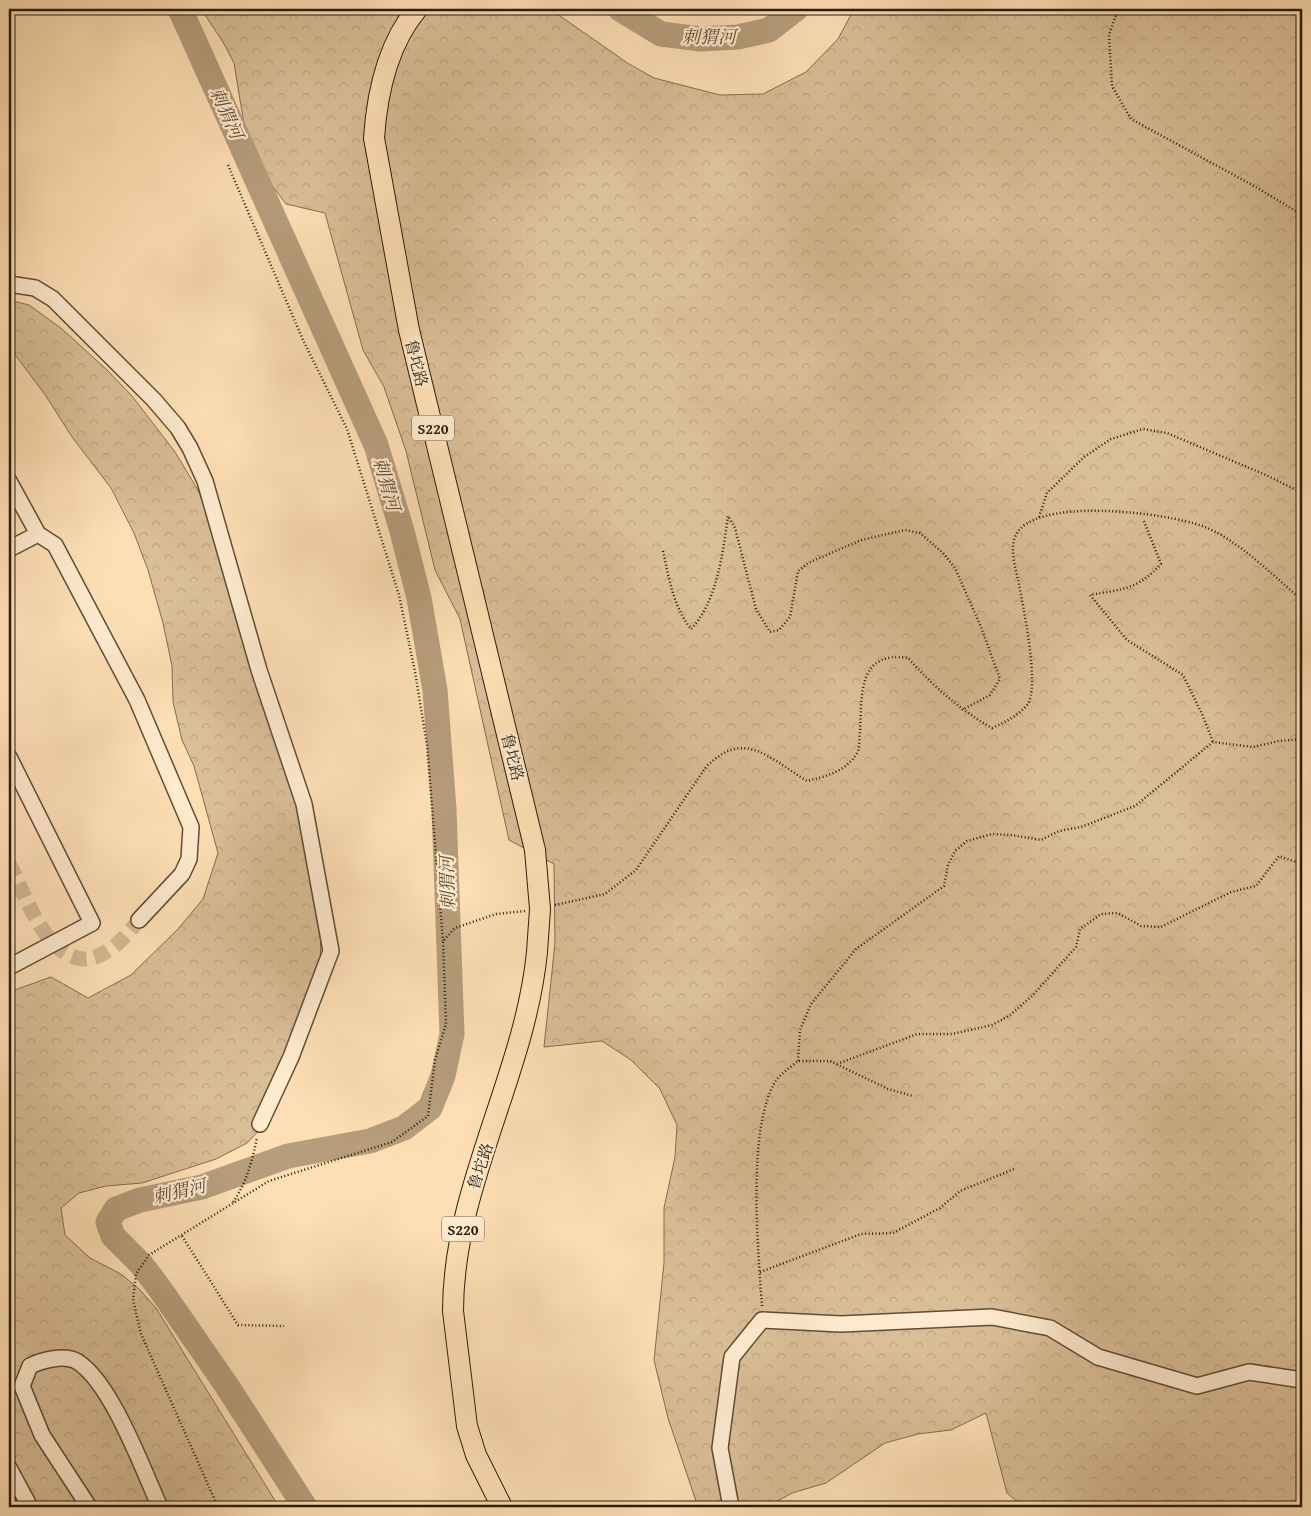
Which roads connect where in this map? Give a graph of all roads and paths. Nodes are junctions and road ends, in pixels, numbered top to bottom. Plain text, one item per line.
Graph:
1 (417, 9) edge
2 (1118, 9) edge
3 (228, 165) dead end
4 (1302, 215) edge
5 (9, 284) edge
6 (9, 481) edge
7 (1302, 493) edge
8 (1039, 518) junction
9 (1144, 520) dead end
10 (38, 534) junction
11 (9, 549) edge
12 (663, 551) dead end
13 (1302, 600) edge
14 (962, 710) junction
15 (1302, 739) edge
16 (1212, 742) junction
17 (9, 756) edge
18 (1302, 864) edge
19 (547, 907) dead end
20 (528, 911) dead end
21 (139, 920) tunnel mouth
22 (444, 941) junction
23 (9, 967) edge
24 (798, 1061) junction
25 (837, 1064) junction
26 (913, 1096) dead end
27 (260, 1124) joint
28 (1014, 1169) dead end
29 (232, 1203) junction
30 (182, 1236) junction
31 (760, 1272) junction
32 (762, 1320) junction
33 (284, 1326) dead end
34 (1302, 1380) edge
35 (9, 1468) edge
36 (30, 1507) edge
37 (89, 1507) edge
38 (160, 1507) edge
39 (218, 1507) edge
40 (502, 1507) edge
41 (731, 1507) edge

1 - 40 main road, 鲁坨路 / S220, bridge
2 - 4 path
3 - 22 path
5 - 27 street
6 - 10 street
7 - 8 path
8 - 13 path
8 - 14 path
9 - 16 path
10 - 11 street
10 - 21 street
12 - 14 path
14 - 19 path
15 - 16 path
16 - 24 path
17 - 23 street
18 - 25 path
20 - 22 path
22 - 29 path
24 - 25 path
24 - 31 path
25 - 26 path
27 - 29 path
28 - 31 path
29 - 30 path
30 - 33 path
30 - 39 path
31 - 32 path
32 - 34 street
32 - 41 street
35 - 36 street
37 - 38 street

